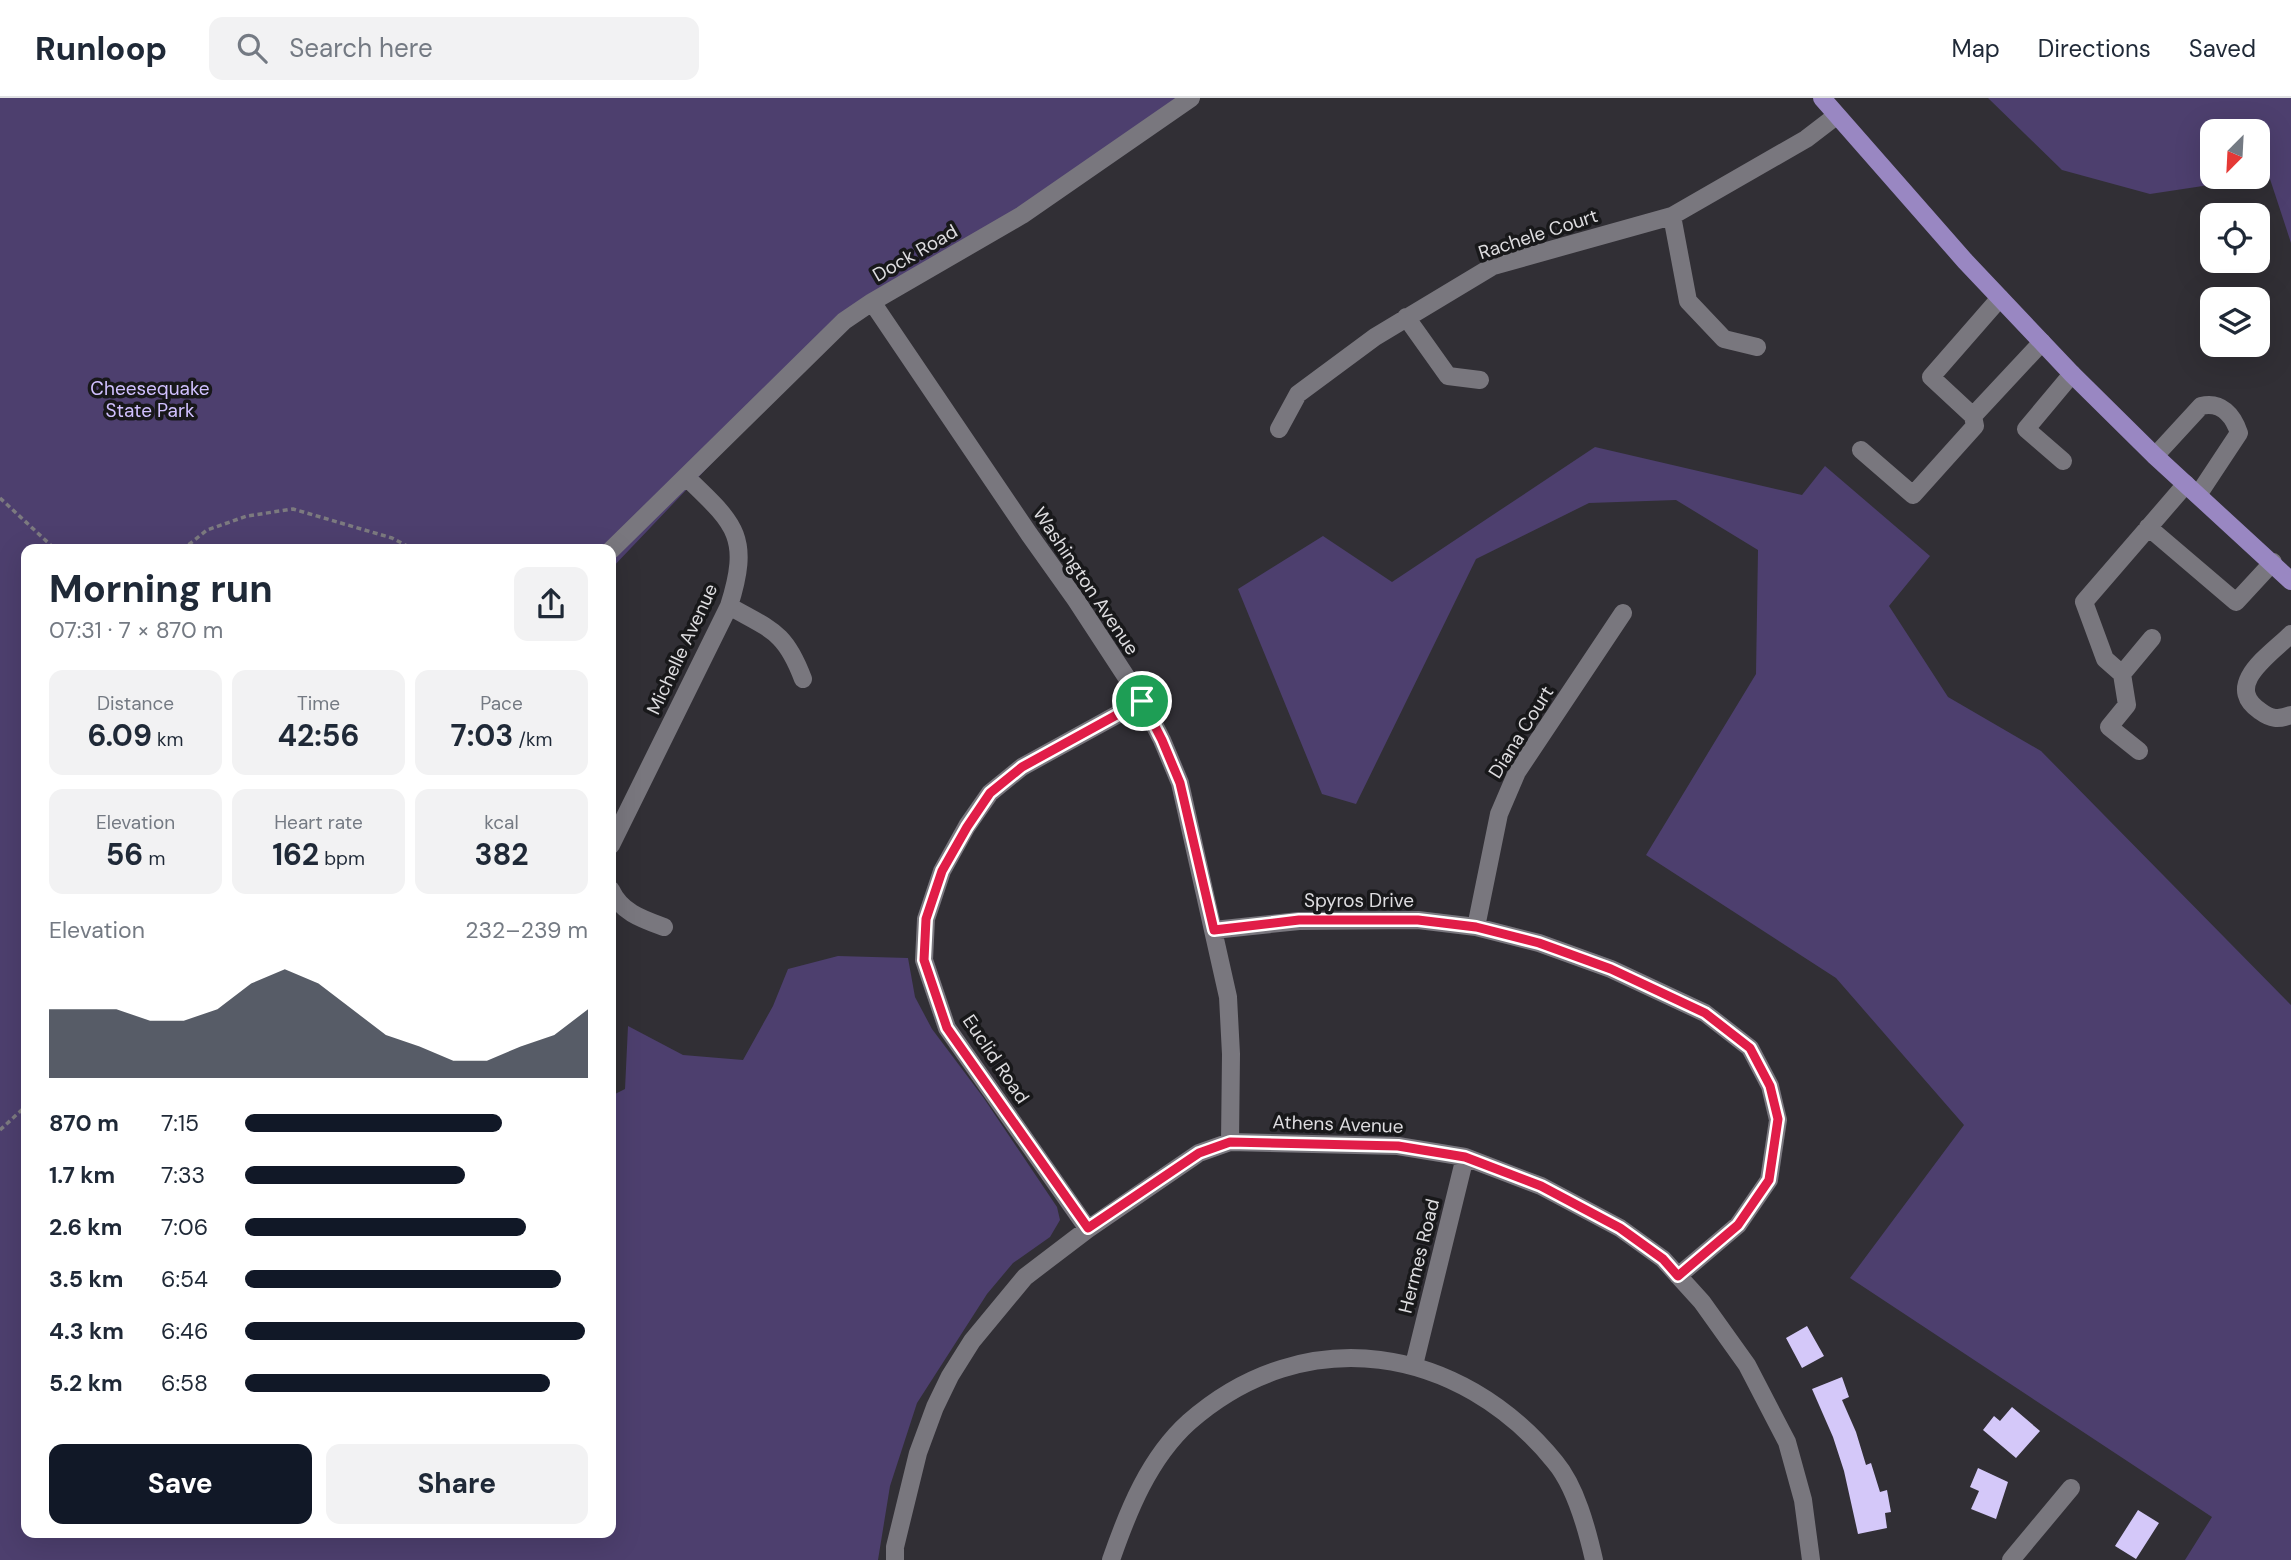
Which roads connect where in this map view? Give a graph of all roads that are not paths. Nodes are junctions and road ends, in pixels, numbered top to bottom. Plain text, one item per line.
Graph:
1 (1191, 98) edge
2 (1822, 98) edge
3 (1836, 116) junction
4 (1672, 216) junction
5 (2000, 298) junction
6 (872, 302) junction
7 (1406, 317) junction
8 (2042, 342) junction
9 (1757, 346) dead end
10 (2072, 374) junction
11 (1480, 380) dead end
12 (1973, 416) junction
13 (1279, 429) dead end
14 (1861, 450) dead end
15 (2155, 456) junction
16 (2063, 461) dead end
17 (686, 477) junction
18 (2192, 489) junction
19 (2148, 527) junction
20 (616, 545) edge
21 (2273, 562) junction
22 (2291, 581) edge
23 (729, 606) junction
24 (1623, 613) dead end
25 (2291, 634) edge
26 (2152, 638) dead end
27 (2122, 674) junction
28 (803, 679) dead end
29 (1142, 701) junction
30 (2291, 715) edge
31 (2139, 751) dead end
32 (616, 835) edge
33 (616, 899) edge
34 (663, 927) dead end
35 (1476, 927) junction
36 (1214, 930) junction
37 (1230, 1142) junction
38 (1465, 1157) junction
39 (1088, 1228) junction
40 (1678, 1276) junction
41 (1414, 1366) junction
42 (2071, 1488) dead end
43 (895, 1560) edge
44 (1111, 1560) edge
45 (1594, 1560) edge
46 (1811, 1560) edge
47 (2011, 1560) edge

1 - 6 street, Dock Road
2 - 3 main road
3 - 4 street, Rachele Court
3 - 5 main road
4 - 7 street, Rachele Court
4 - 9 street
5 - 8 main road
5 - 12 street
6 - 17 street, Dock Road
6 - 29 street, Washington Avenue
7 - 11 street
7 - 13 street, Rachele Court
8 - 10 main road
8 - 12 street
10 - 15 main road
10 - 16 street
12 - 14 street
15 - 18 main road
15 - 18 street
17 - 20 street, Dock Road
17 - 23 street, Michelle Avenue
18 - 19 street
18 - 21 main road
19 - 21 street
19 - 27 street
21 - 22 main road
23 - 28 street
23 - 32 street, Michelle Avenue
24 - 35 street, Diana Court
25 - 30 street
26 - 27 street
27 - 31 street
29 - 36 street, Washington Avenue
29 - 39 street, Euclid Road
33 - 34 street
35 - 36 street, Spyros Drive
35 - 40 street, Spyros Drive
36 - 37 street, Washington Avenue
37 - 38 street, Athens Avenue
37 - 39 street
38 - 40 street, Athens Avenue
38 - 41 street, Hermes Road
39 - 43 street
40 - 46 street, Athens Avenue
41 - 44 street
41 - 45 street
42 - 47 street

